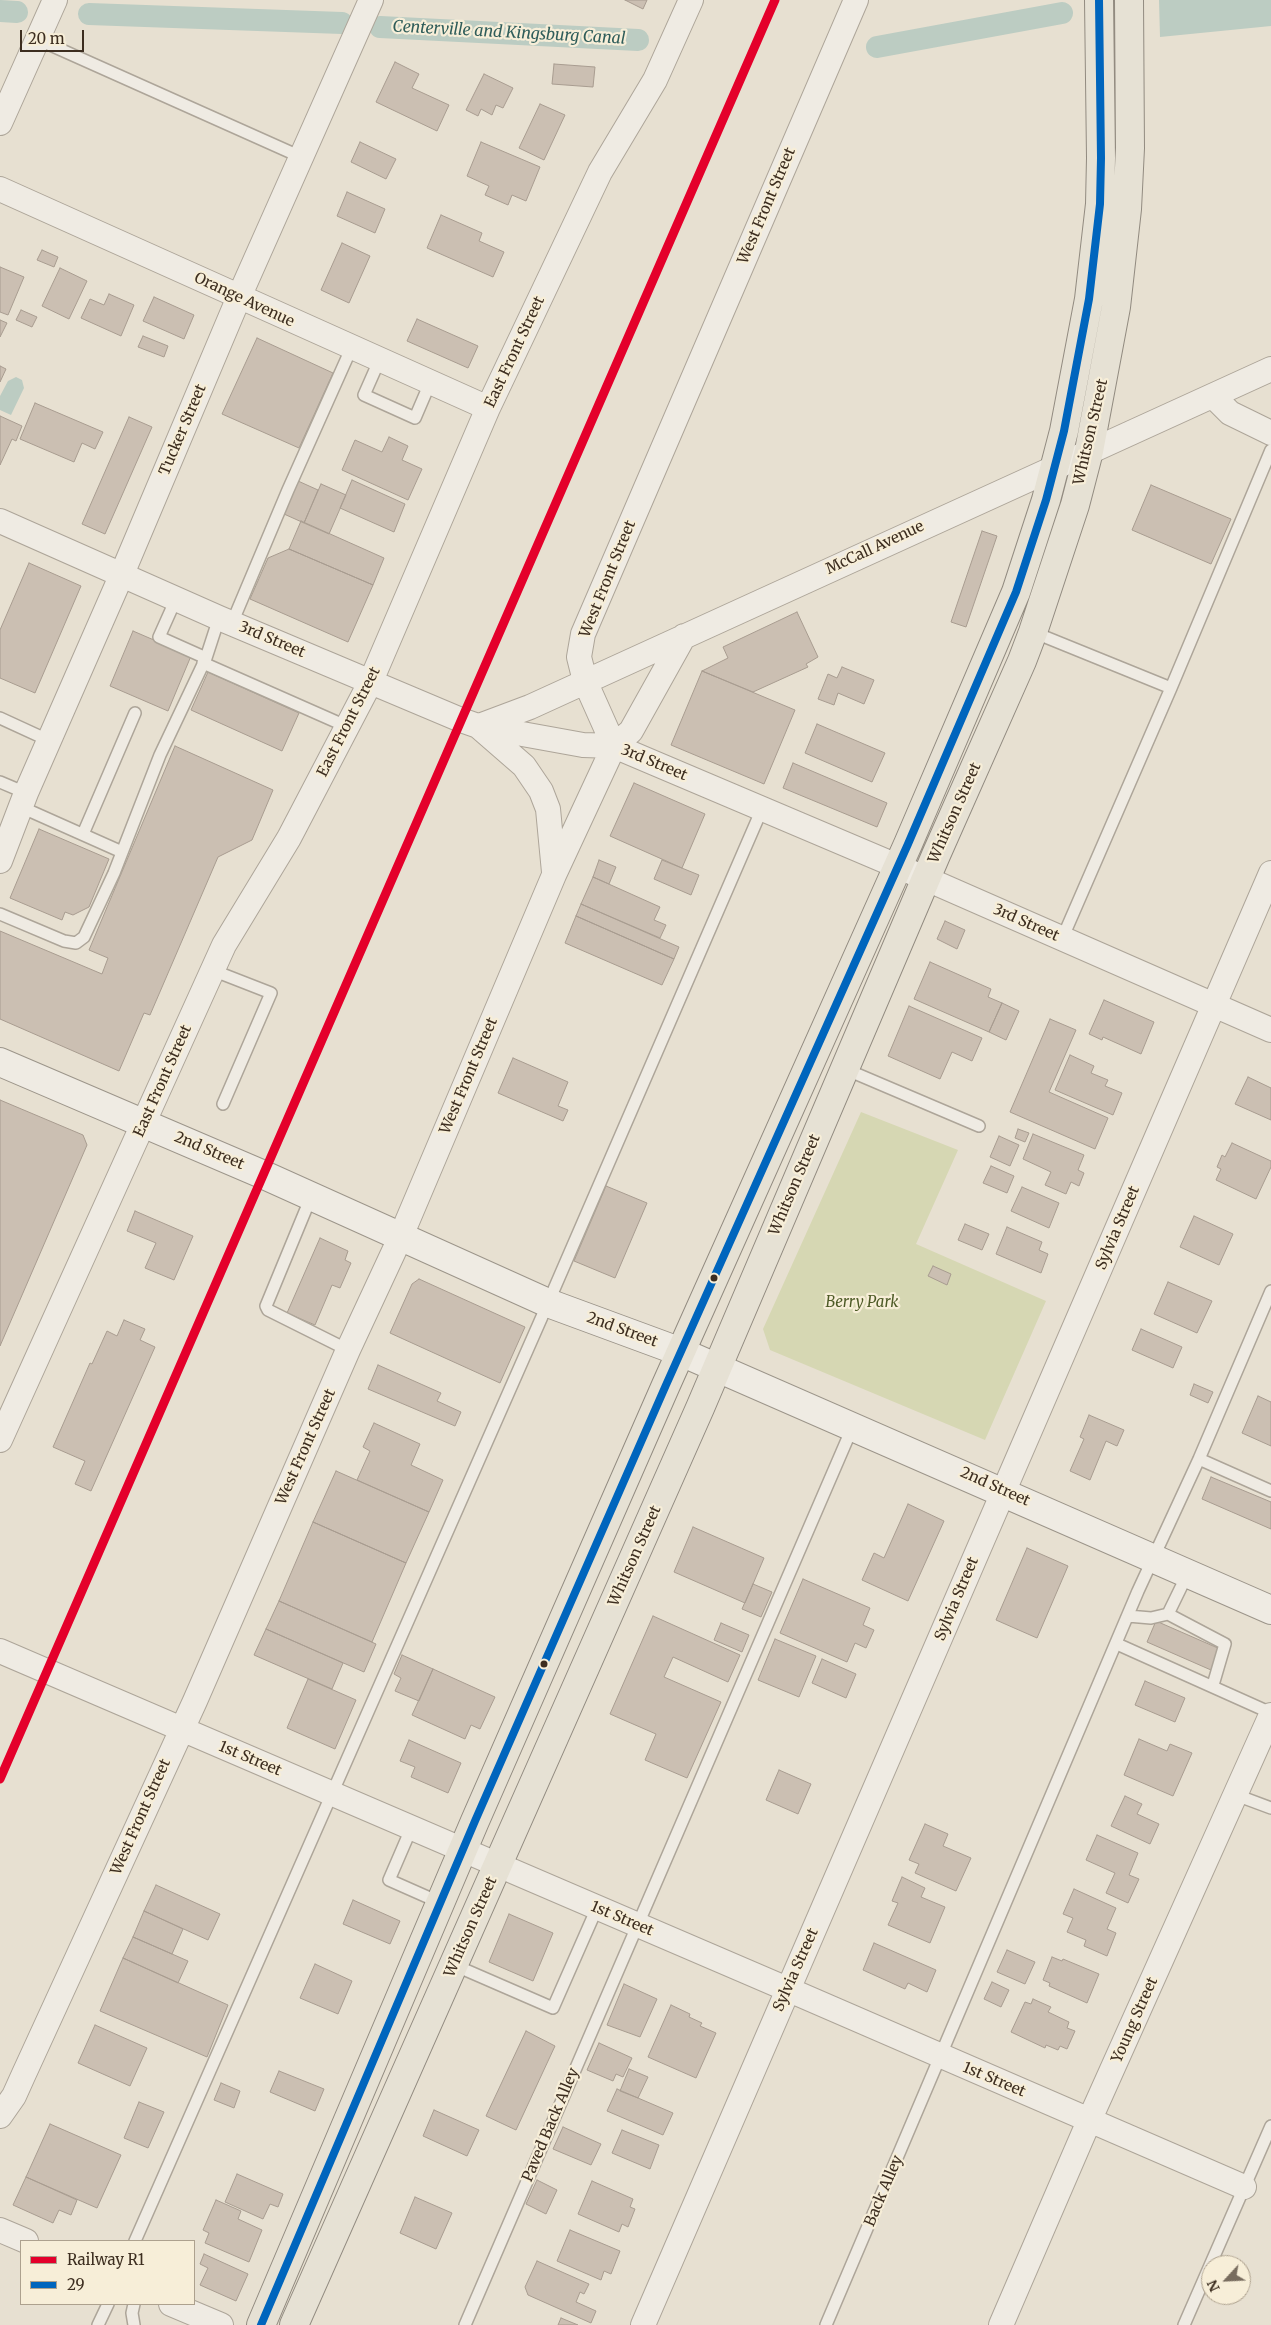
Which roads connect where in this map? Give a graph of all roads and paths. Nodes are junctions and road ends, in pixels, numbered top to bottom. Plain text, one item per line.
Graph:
1 (55, 0) edge
2 (691, 0) edge
3 (856, 0) edge
4 (1099, 0) edge
5 (1129, 0) edge
6 (365, 2) edge
7 (37, 39) junction
8 (0, 123) edge
9 (301, 157) junction
10 (0, 189) edge
11 (239, 297) junction
12 (351, 349) junction
13 (379, 361) junction
14 (1271, 369) edge
15 (430, 383) junction
16 (1213, 396) junction
17 (488, 408) junction
18 (1271, 433) edge
19 (1089, 450) junction
20 (1271, 450) edge
21 (1055, 466) junction
22 (0, 520) edge
23 (122, 574) junction
24 (176, 599) junction
25 (226, 621) junction
26 (1032, 632) junction
27 (684, 636) junction
28 (204, 660) junction
29 (371, 681) junction
30 (585, 681) junction
31 (1171, 688) junction
32 (135, 713) dead end
33 (0, 718) edge
34 (478, 726) junction
35 (348, 727) junction
36 (50, 741) junction
37 (614, 746) junction
38 (0, 782) edge
39 (23, 800) junction
40 (762, 809) junction
41 (83, 834) junction
42 (2, 850) edge
43 (122, 852) junction
44 (897, 866) junction
45 (1271, 873) edge
46 (554, 875) junction
47 (927, 879) junction
48 (0, 914) edge
49 (1062, 939) junction
50 (212, 970) junction
51 (1214, 1005) junction
52 (1271, 1030) edge
53 (0, 1062) edge
54 (845, 1069) junction
55 (223, 1104) dead end
56 (144, 1123) junction
57 (979, 1126) dead end
58 (311, 1197) junction
59 (401, 1236) junction
60 (1271, 1291) edge
61 (548, 1303) junction
62 (348, 1350) junction
63 (681, 1352) junction
64 (717, 1367) junction
65 (853, 1426) junction
66 (0, 1440) edge
67 (1199, 1459) junction
68 (1004, 1491) junction
69 (1271, 1492) edge
70 (1154, 1558) junction
71 (1188, 1573) junction
72 (1271, 1610) edge
73 (1168, 1614) junction
74 (1128, 1616) junction
75 (1117, 1644) junction
76 (0, 1651) edge
77 (1213, 1685) junction
78 (1271, 1714) edge
79 (181, 1729) junction
80 (332, 1793) junction
81 (1236, 1796) junction
82 (1271, 1808) edge
83 (411, 1829) junction
84 (463, 1851) junction
85 (498, 1866) junction
86 (441, 1903) junction
87 (597, 1908) junction
88 (636, 1925) junction
89 (454, 1965) junction
90 (787, 1989) junction
91 (942, 2057) junction
92 (0, 2116) edge
93 (1089, 2121) junction
94 (1271, 2126) edge
95 (1244, 2187) junction
96 (0, 2230) edge
97 (24, 2240) edge
98 (135, 2240) edge
99 (108, 2305) edge
100 (134, 2305) edge
101 (173, 2305) edge
102 (98, 2325) edge
103 (134, 2325) edge
104 (221, 2325) edge
105 (261, 2325) edge
106 (294, 2325) edge
107 (465, 2325) edge
108 (642, 2325) edge
109 (826, 2325) edge
110 (1002, 2325) edge
111 (1184, 2325) edge

1 - 7 street
2 - 17 street, East Front Street
3 - 30 street, West Front Street
4 - 21 main road, Whitson Street
5 - 19 main road, Whitson Street
6 - 9 street, Tucker Street
7 - 8 street
7 - 9 lane
9 - 11 street, Tucker Street
10 - 11 street, Orange Avenue
11 - 12 street, Orange Avenue
11 - 23 street, Tucker Street
12 - 13 street, Orange Avenue
12 - 25 lane
13 - 15 street, Orange Avenue
13 - 15 lane
14 - 16 street, McCall Avenue
15 - 17 street, Orange Avenue
16 - 18 street
16 - 19 street, McCall Avenue
17 - 29 street, East Front Street
19 - 21 street, McCall Avenue
19 - 26 main road, Whitson Street
20 - 31 lane
21 - 27 street, McCall Avenue
21 - 44 main road, Whitson Street
22 - 23 street, 3rd Street
23 - 24 street, 3rd Street
23 - 36 street, Tucker Street
24 - 25 street, 3rd Street
24 - 28 lane
25 - 28 lane
25 - 29 street, 3rd Street
26 - 31 lane
26 - 47 main road, Whitson Street
27 - 30 street, McCall Avenue
27 - 37 street
28 - 35 lane
28 - 43 lane
29 - 34 street, 3rd Street
29 - 35 street, East Front Street
30 - 34 street, McCall Avenue
30 - 37 street, West Front Street
31 - 49 lane
32 - 41 lane
33 - 36 lane
34 - 37 street, 3rd Street
34 - 46 street
35 - 50 street, East Front Street
36 - 39 street, Tucker Street
37 - 40 street, 3rd Street
37 - 46 street, West Front Street
38 - 39 lane
39 - 41 lane
39 - 42 street, Tucker Street
40 - 44 street, 3rd Street
40 - 61 lane
41 - 43 lane
43 - 48 lane
44 - 47 street, 3rd Street
44 - 63 main road, Whitson Street
45 - 51 street, Sylvia Street
46 - 59 street, West Front Street
47 - 49 street, 3rd Street
47 - 54 main road, Whitson Street
49 - 51 street, 3rd Street
50 - 55 lane
50 - 56 street, East Front Street
51 - 52 street, 3rd Street
51 - 68 street, Sylvia Street
53 - 56 main road, 2nd Street
54 - 57 lane
54 - 64 main road, Whitson Street
56 - 58 main road, 2nd Street
56 - 66 street, East Front Street
58 - 59 main road, 2nd Street
58 - 62 lane
59 - 61 main road, 2nd Street
59 - 62 street, West Front Street
60 - 67 lane, Back Alley
61 - 63 main road, 2nd Street
61 - 80 lane
62 - 79 street, West Front Street
63 - 64 main road, 2nd Street
63 - 84 main road, Whitson Street
64 - 65 main road, 2nd Street
64 - 85 main road, Whitson Street
65 - 68 main road, 2nd Street
65 - 88 lane, Paved Back Alley
67 - 69 lane
67 - 70 lane, Back Alley
68 - 70 main road, 2nd Street
68 - 90 street, Sylvia Street
70 - 71 main road, 2nd Street
70 - 74 lane, Back Alley
71 - 72 main road, 2nd Street
71 - 73 lane
73 - 74 lane
73 - 77 lane
74 - 75 lane, Back Alley
75 - 77 lane
75 - 91 lane, Back Alley
76 - 79 street, 1st Street
77 - 78 lane
78 - 81 street, Young Street
79 - 80 street, 1st Street
79 - 92 street, West Front Street
80 - 83 street, 1st Street
80 - 98 lane
81 - 82 lane
81 - 93 street, Young Street
83 - 84 street, 1st Street
83 - 86 lane
84 - 85 street, 1st Street
84 - 86 main road, Whitson Street
85 - 87 street, 1st Street
85 - 89 main road, Whitson Street
86 - 105 main road, Whitson Street
87 - 88 street, 1st Street
87 - 89 lane
88 - 90 street, 1st Street
88 - 107 lane, Paved Back Alley
89 - 106 main road, Whitson Street
90 - 91 street, 1st Street
90 - 108 street, Sylvia Street
91 - 93 street, 1st Street
91 - 109 lane, Back Alley
93 - 95 street, 1st Street
93 - 110 street, Young Street
94 - 95 lane
95 - 111 lane
96 - 97 street
99 - 102 lane
100 - 103 lane
101 - 104 street

